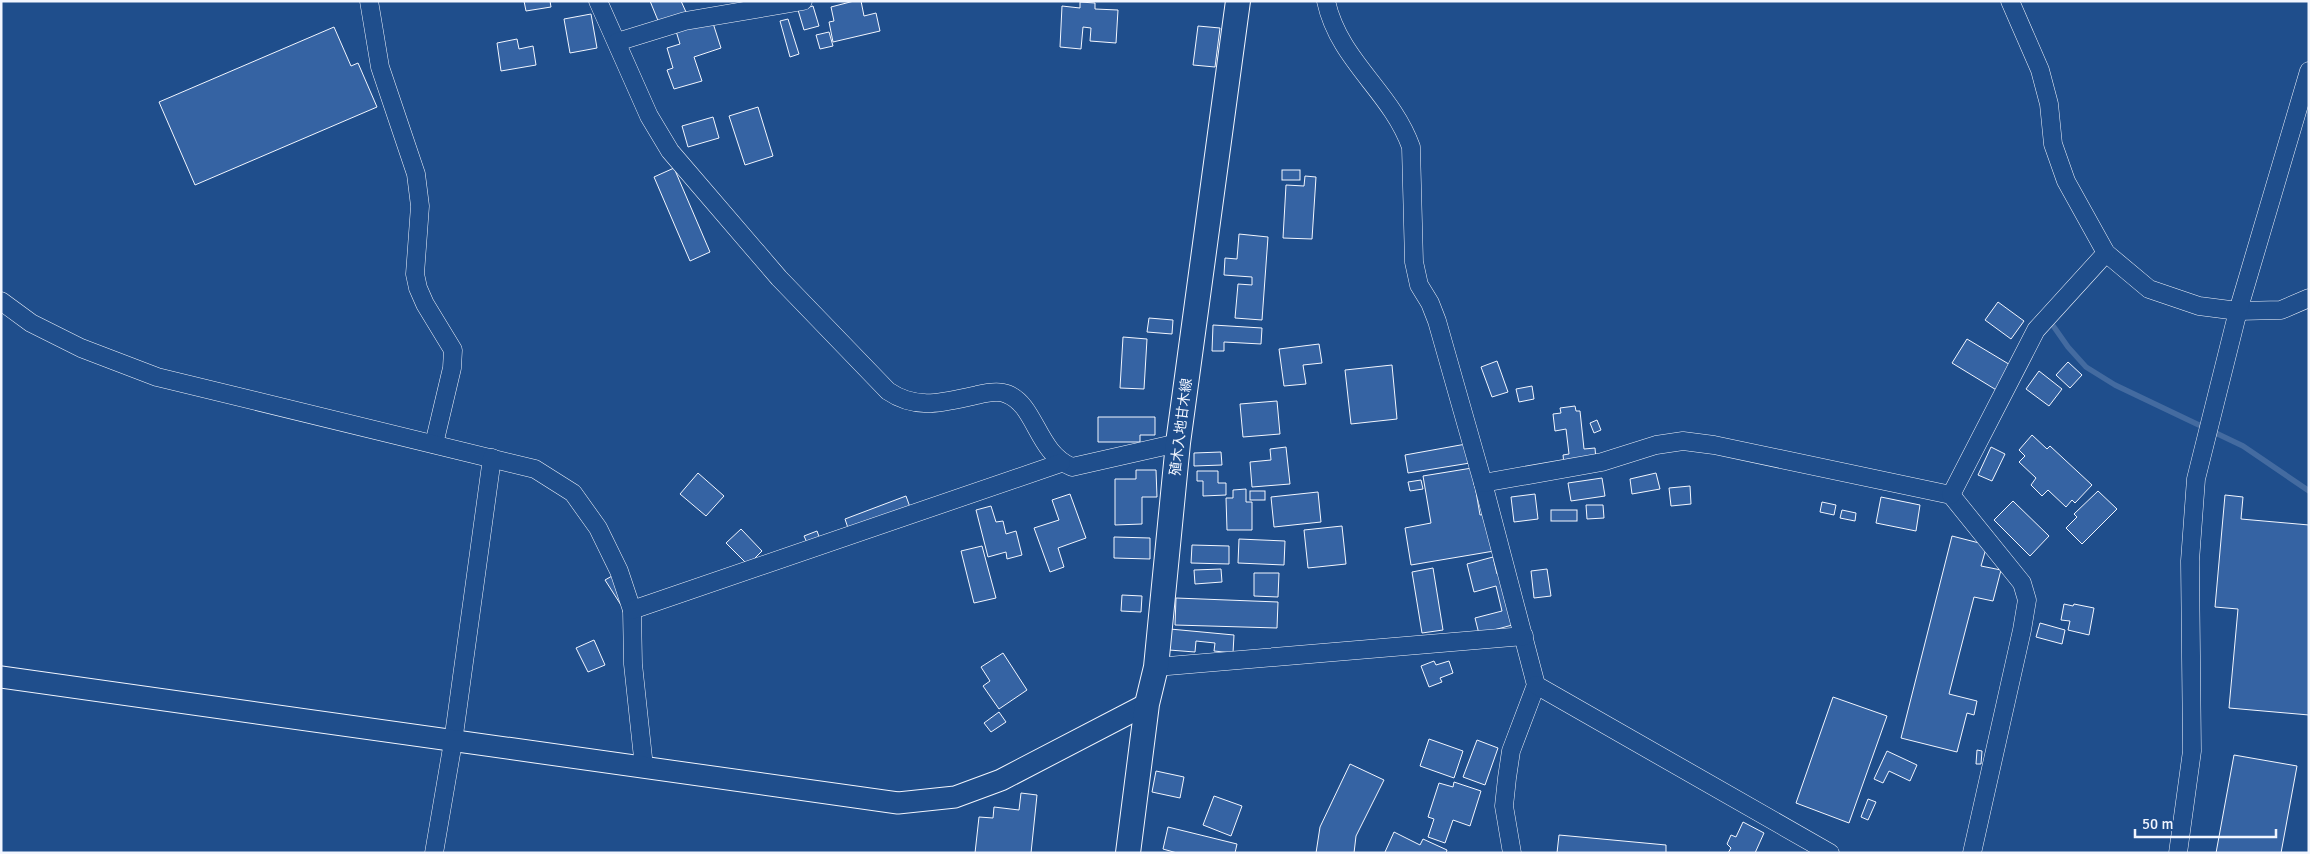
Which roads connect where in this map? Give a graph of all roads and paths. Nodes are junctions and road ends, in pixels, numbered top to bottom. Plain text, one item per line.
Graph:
1 (369, 1) edge
2 (598, 1) edge
3 (803, 1) edge
4 (1238, 1) edge
5 (1326, 1) edge
6 (2010, 1) edge
7 (782, 3) edge
8 (617, 42) junction
9 (2309, 71) edge
10 (2106, 253) junction
11 (2309, 298) edge
12 (1, 301) edge
13 (2238, 312) junction
14 (1178, 443) junction
15 (434, 444) junction
16 (492, 458) junction
17 (1061, 463) junction
18 (1483, 483) junction
19 (1950, 495) junction
20 (632, 610) junction
21 (1524, 636) junction
22 (1156, 667) junction
23 (1, 677) edge
24 (1536, 685) junction
25 (1147, 704) junction
26 (453, 742) junction
27 (644, 767) junction
28 (434, 853) edge
29 (1128, 853) edge
30 (1512, 853) edge
31 (1830, 853) edge
32 (1972, 853) edge
33 (2178, 853) edge

1 - 15 street
2 - 8 street
3 - 7 street
4 - 14 main road, 殖木入地甘木線
5 - 18 street
6 - 10 street
7 - 8 street
8 - 17 street
9 - 13 street
10 - 13 street
10 - 19 street
11 - 13 street
12 - 15 street
13 - 33 street
14 - 17 street
14 - 22 main road, 殖木入地甘木線
15 - 16 street
16 - 20 street
16 - 26 street
17 - 20 street
18 - 19 street
18 - 21 street
19 - 32 street
20 - 27 street
21 - 22 street
21 - 24 street
22 - 25 main road, 殖木入地甘木線
23 - 26 street
24 - 30 street
24 - 31 street
25 - 27 street
25 - 29 main road, 殖木入地甘木線
26 - 27 street
26 - 28 street

